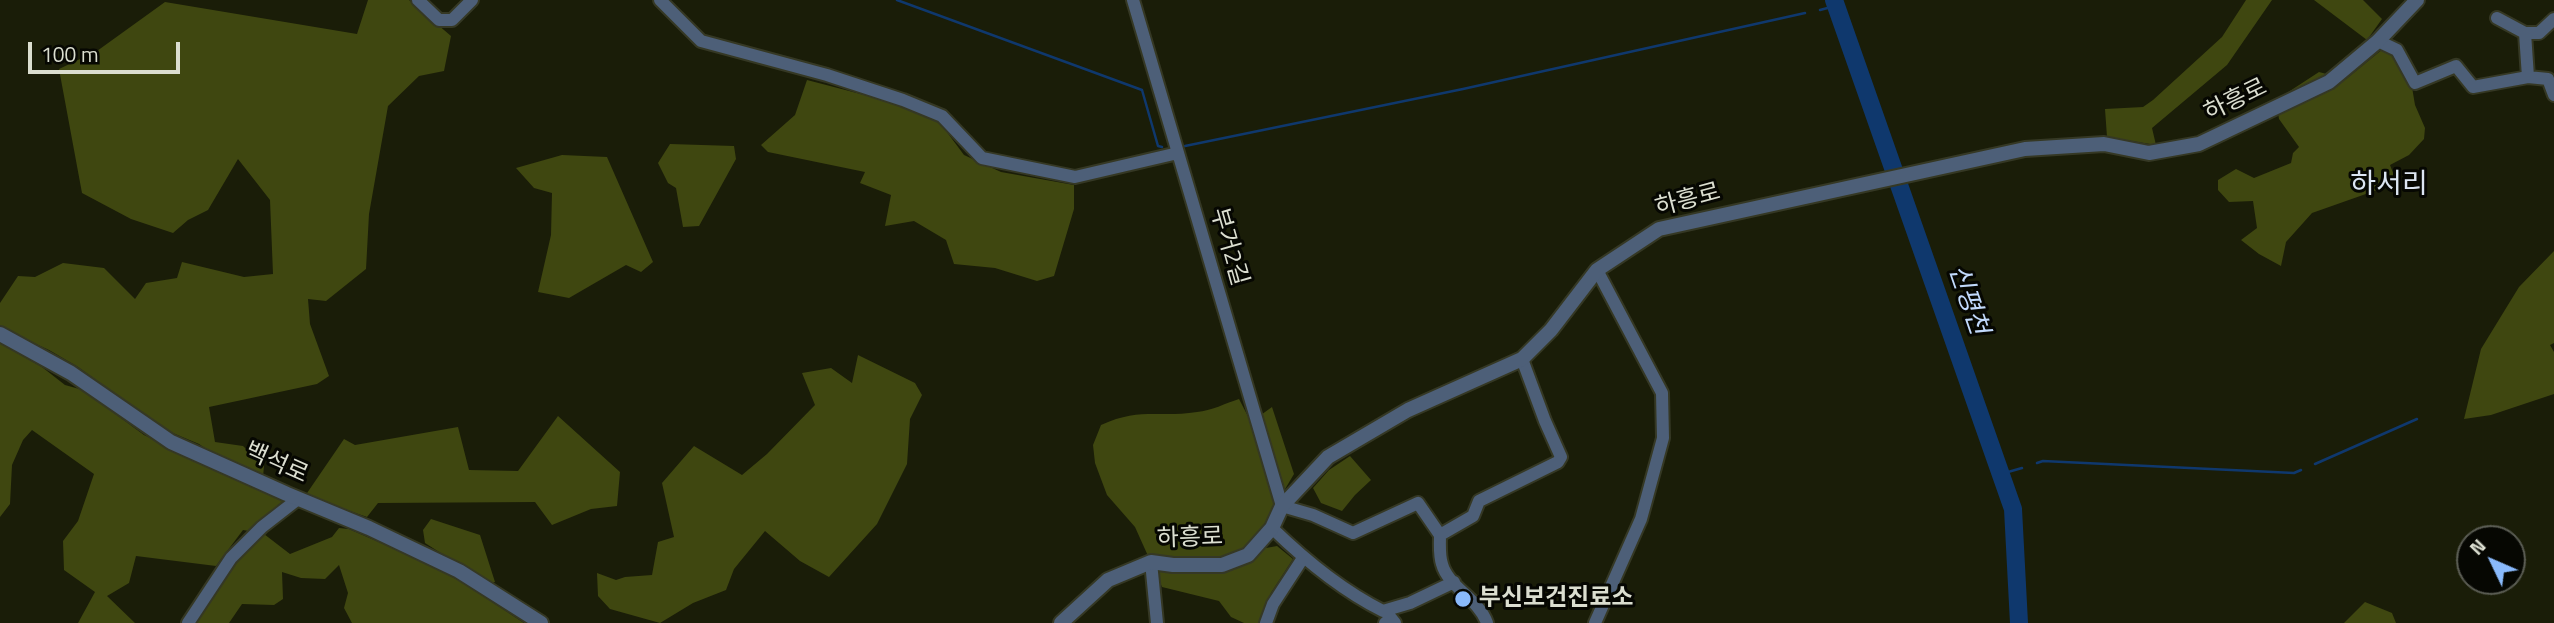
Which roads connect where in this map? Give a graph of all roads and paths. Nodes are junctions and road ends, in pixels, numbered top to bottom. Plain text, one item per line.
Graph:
1 (418, 0) edge
2 (472, 0) edge
3 (660, 0) edge
4 (1133, 0) edge
5 (2417, 0) edge
6 (2497, 18) dead end
7 (2554, 19) edge
8 (2525, 33) junction
9 (2378, 41) junction
10 (2528, 77) junction
11 (2554, 95) edge
12 (1178, 153) junction
13 (1597, 270) junction
14 (0, 334) edge
15 (1522, 359) junction
16 (298, 499) junction
17 (1282, 506) junction
18 (1272, 528) junction
19 (1440, 535) junction
20 (1303, 558) junction
21 (1151, 562) junction
22 (1454, 582) junction
23 (188, 623) edge
24 (541, 623) edge
25 (1061, 623) edge
26 (1157, 623) edge
27 (1266, 623) edge
28 (1385, 623) edge
29 (1395, 623) edge
30 (1487, 623) edge
31 (1595, 623) edge

1 - 2 street
3 - 12 street
4 - 12 street, 부거2길
5 - 9 street, 하흥로
6 - 8 street
7 - 8 street
8 - 10 street
9 - 10 street
9 - 13 street, 하흥로
10 - 11 street
12 - 17 street, 부거2길
13 - 15 street, 하흥로
13 - 31 street
14 - 16 street, 백석로
15 - 17 street, 하흥로
15 - 19 street
16 - 23 street
16 - 24 street, 백석로
17 - 18 street, 하흥로
17 - 19 street
18 - 20 street
18 - 21 street, 하흥로
19 - 22 street
20 - 22 street
20 - 27 street
21 - 25 street, 하흥로
21 - 26 street
22 - 30 street
28 - 29 street

